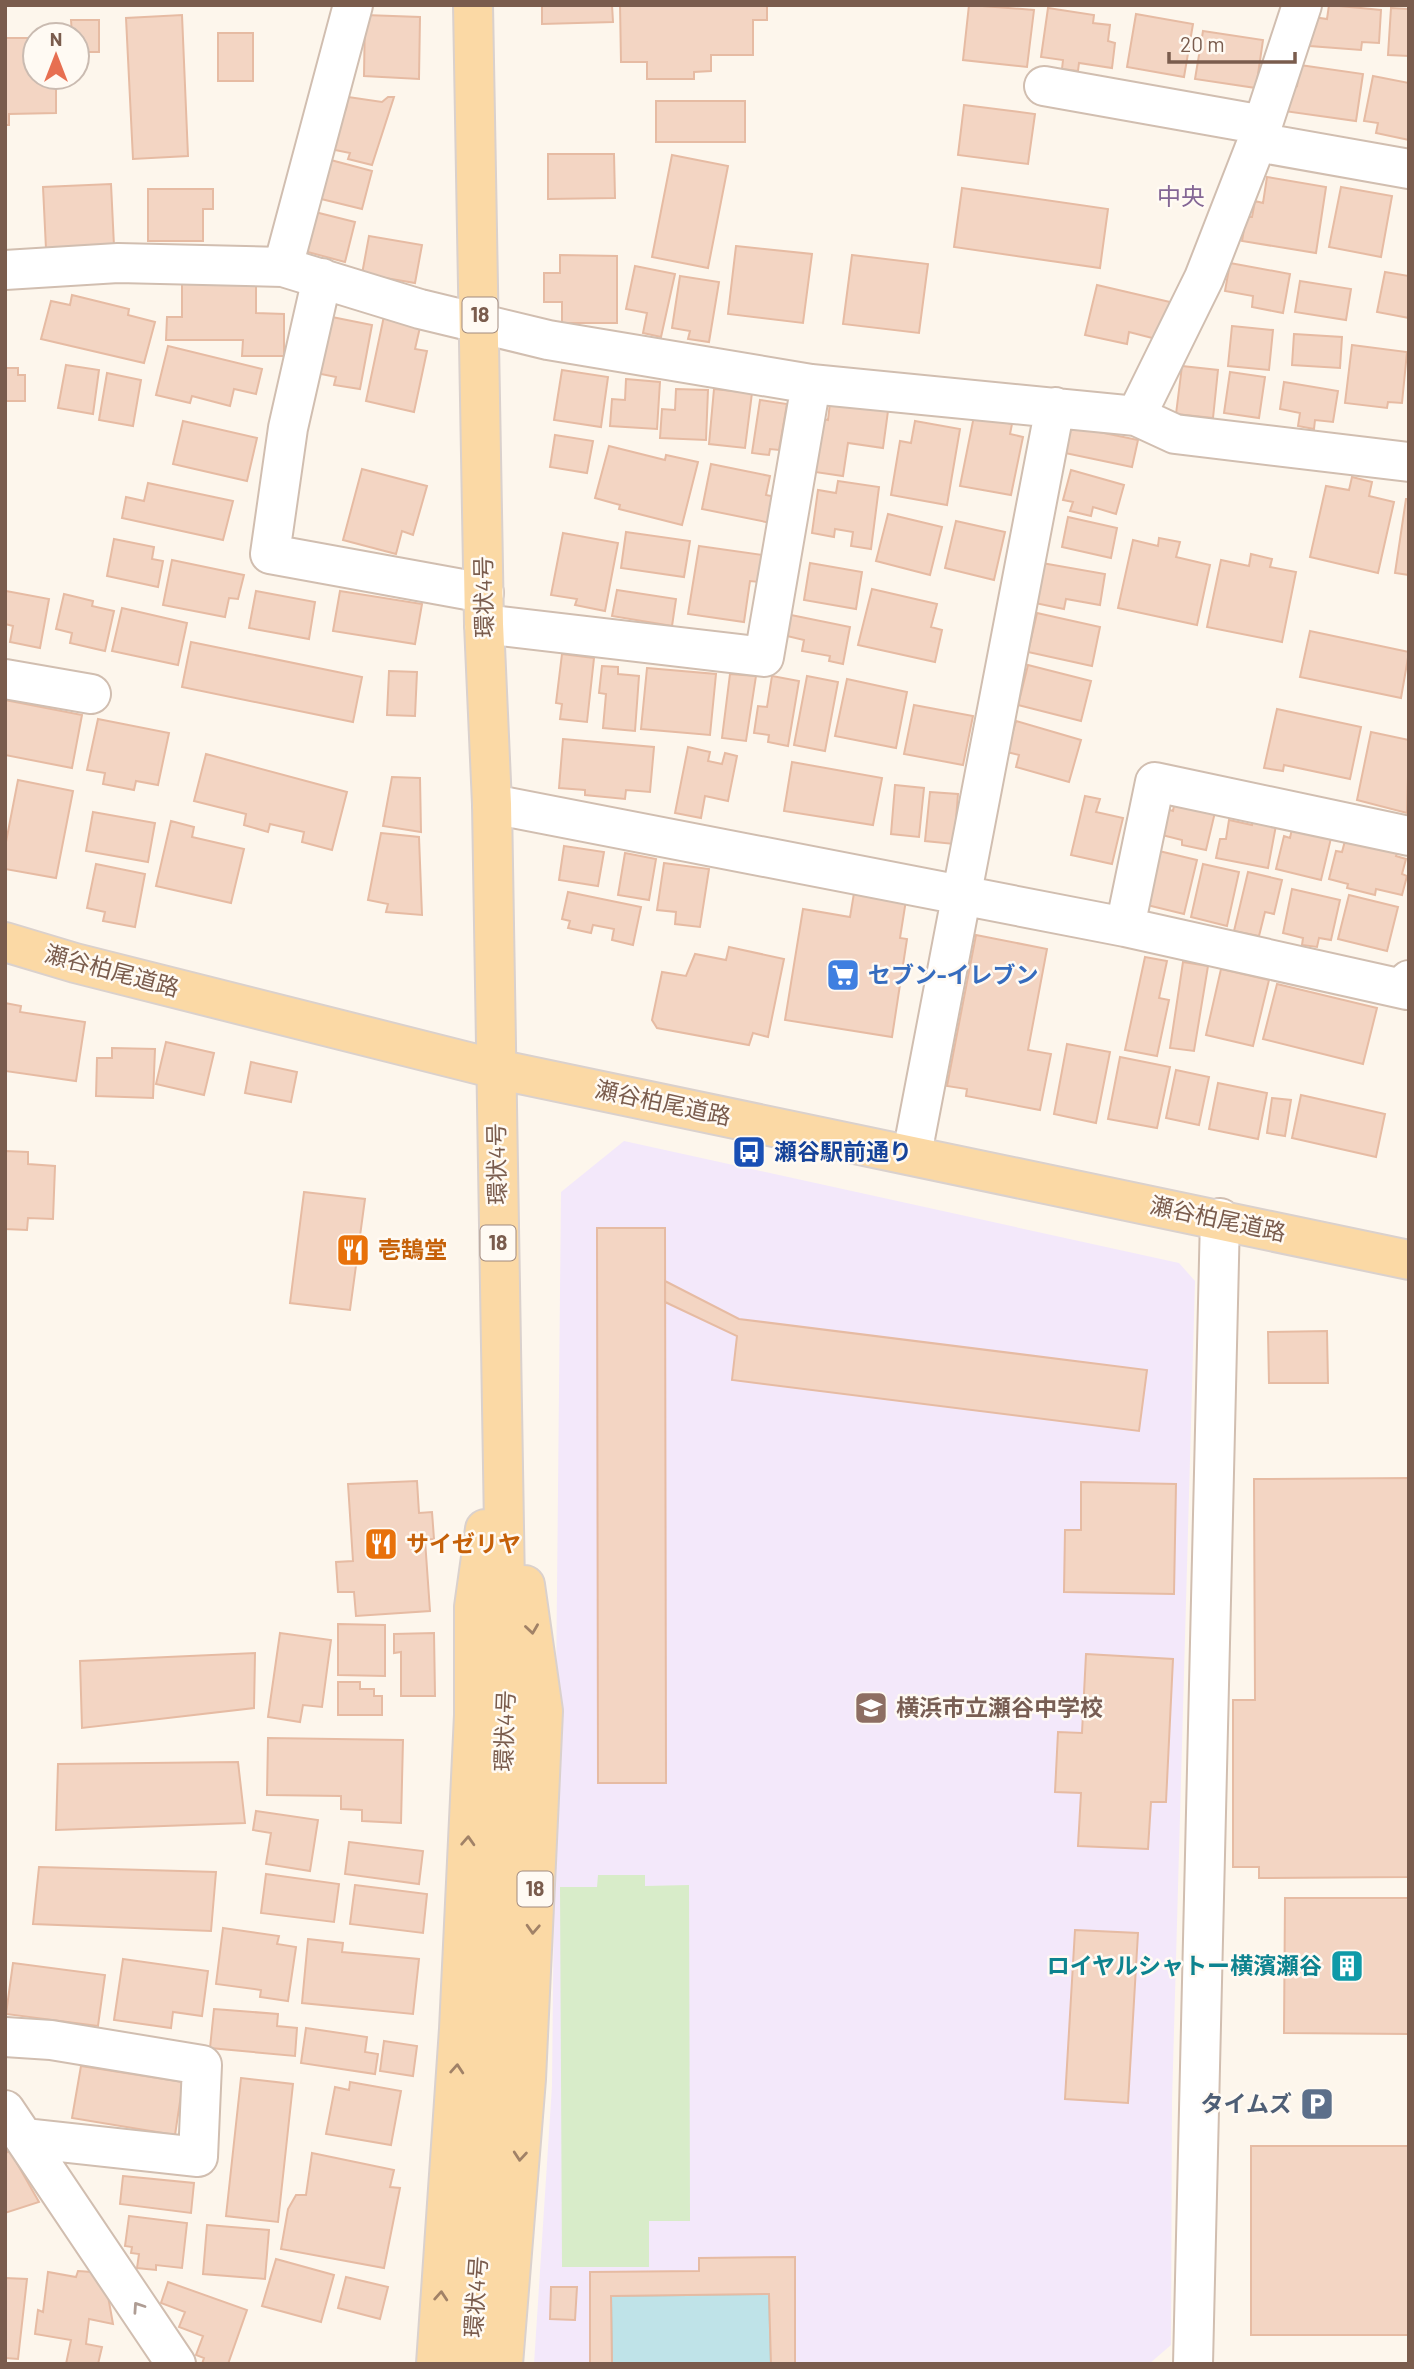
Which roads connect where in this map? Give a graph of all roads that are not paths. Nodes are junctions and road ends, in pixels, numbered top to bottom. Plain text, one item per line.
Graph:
1 (353, 5) edge
2 (473, 5) edge
3 (1303, 5) edge
4 (1044, 86) dead end
5 (1260, 133) junction
6 (1409, 169) edge
7 (283, 267) junction
8 (5, 270) edge
9 (322, 278) junction
10 (480, 324) junction
11 (811, 384) junction
12 (1055, 407) junction
13 (1136, 416) junction
14 (1409, 462) edge
15 (484, 608) junction
16 (5, 679) edge
17 (91, 694) dead end
18 (492, 804) junction
19 (1409, 836) edge
20 (962, 895) junction
21 (1125, 927) junction
22 (5, 942) edge
23 (1409, 979) edge
24 (496, 1069) junction
25 (912, 1154) junction
26 (1220, 1218) junction
27 (1409, 1260) edge
28 (501, 1416) junction
29 (5, 2037) edge
30 (14, 2124) edge
31 (176, 2364) edge
32 (436, 2364) edge
33 (472, 2364) edge
34 (503, 2364) edge
35 (1193, 2364) edge

1 - 7 street
2 - 10 main road, 環状4号 / 18
3 - 5 street
4 - 5 street
5 - 6 street
5 - 13 street
7 - 8 street
7 - 9 street
9 - 10 street
9 - 15 street
10 - 11 street
10 - 15 main road, 環状4号 / 18
11 - 12 street
11 - 15 street
12 - 13 street
12 - 20 street
13 - 14 street
15 - 18 main road, 環状4号 / 18
16 - 17 street
18 - 20 street
18 - 24 main road, 環状4号 / 18
19 - 21 street
20 - 21 street
20 - 25 street
21 - 23 street
22 - 24 main road, 瀬谷柏尾道路
24 - 25 main road, 瀬谷柏尾道路
24 - 28 main road, 環状4号 / 18
25 - 26 main road, 瀬谷柏尾道路
26 - 27 main road, 瀬谷柏尾道路
26 - 35 street
32 -> 28 main road, 18
28 - 33 main road, 環状4号 / 18
28 -> 34 main road, 18
29 - 30 street
31 -> 30 street

